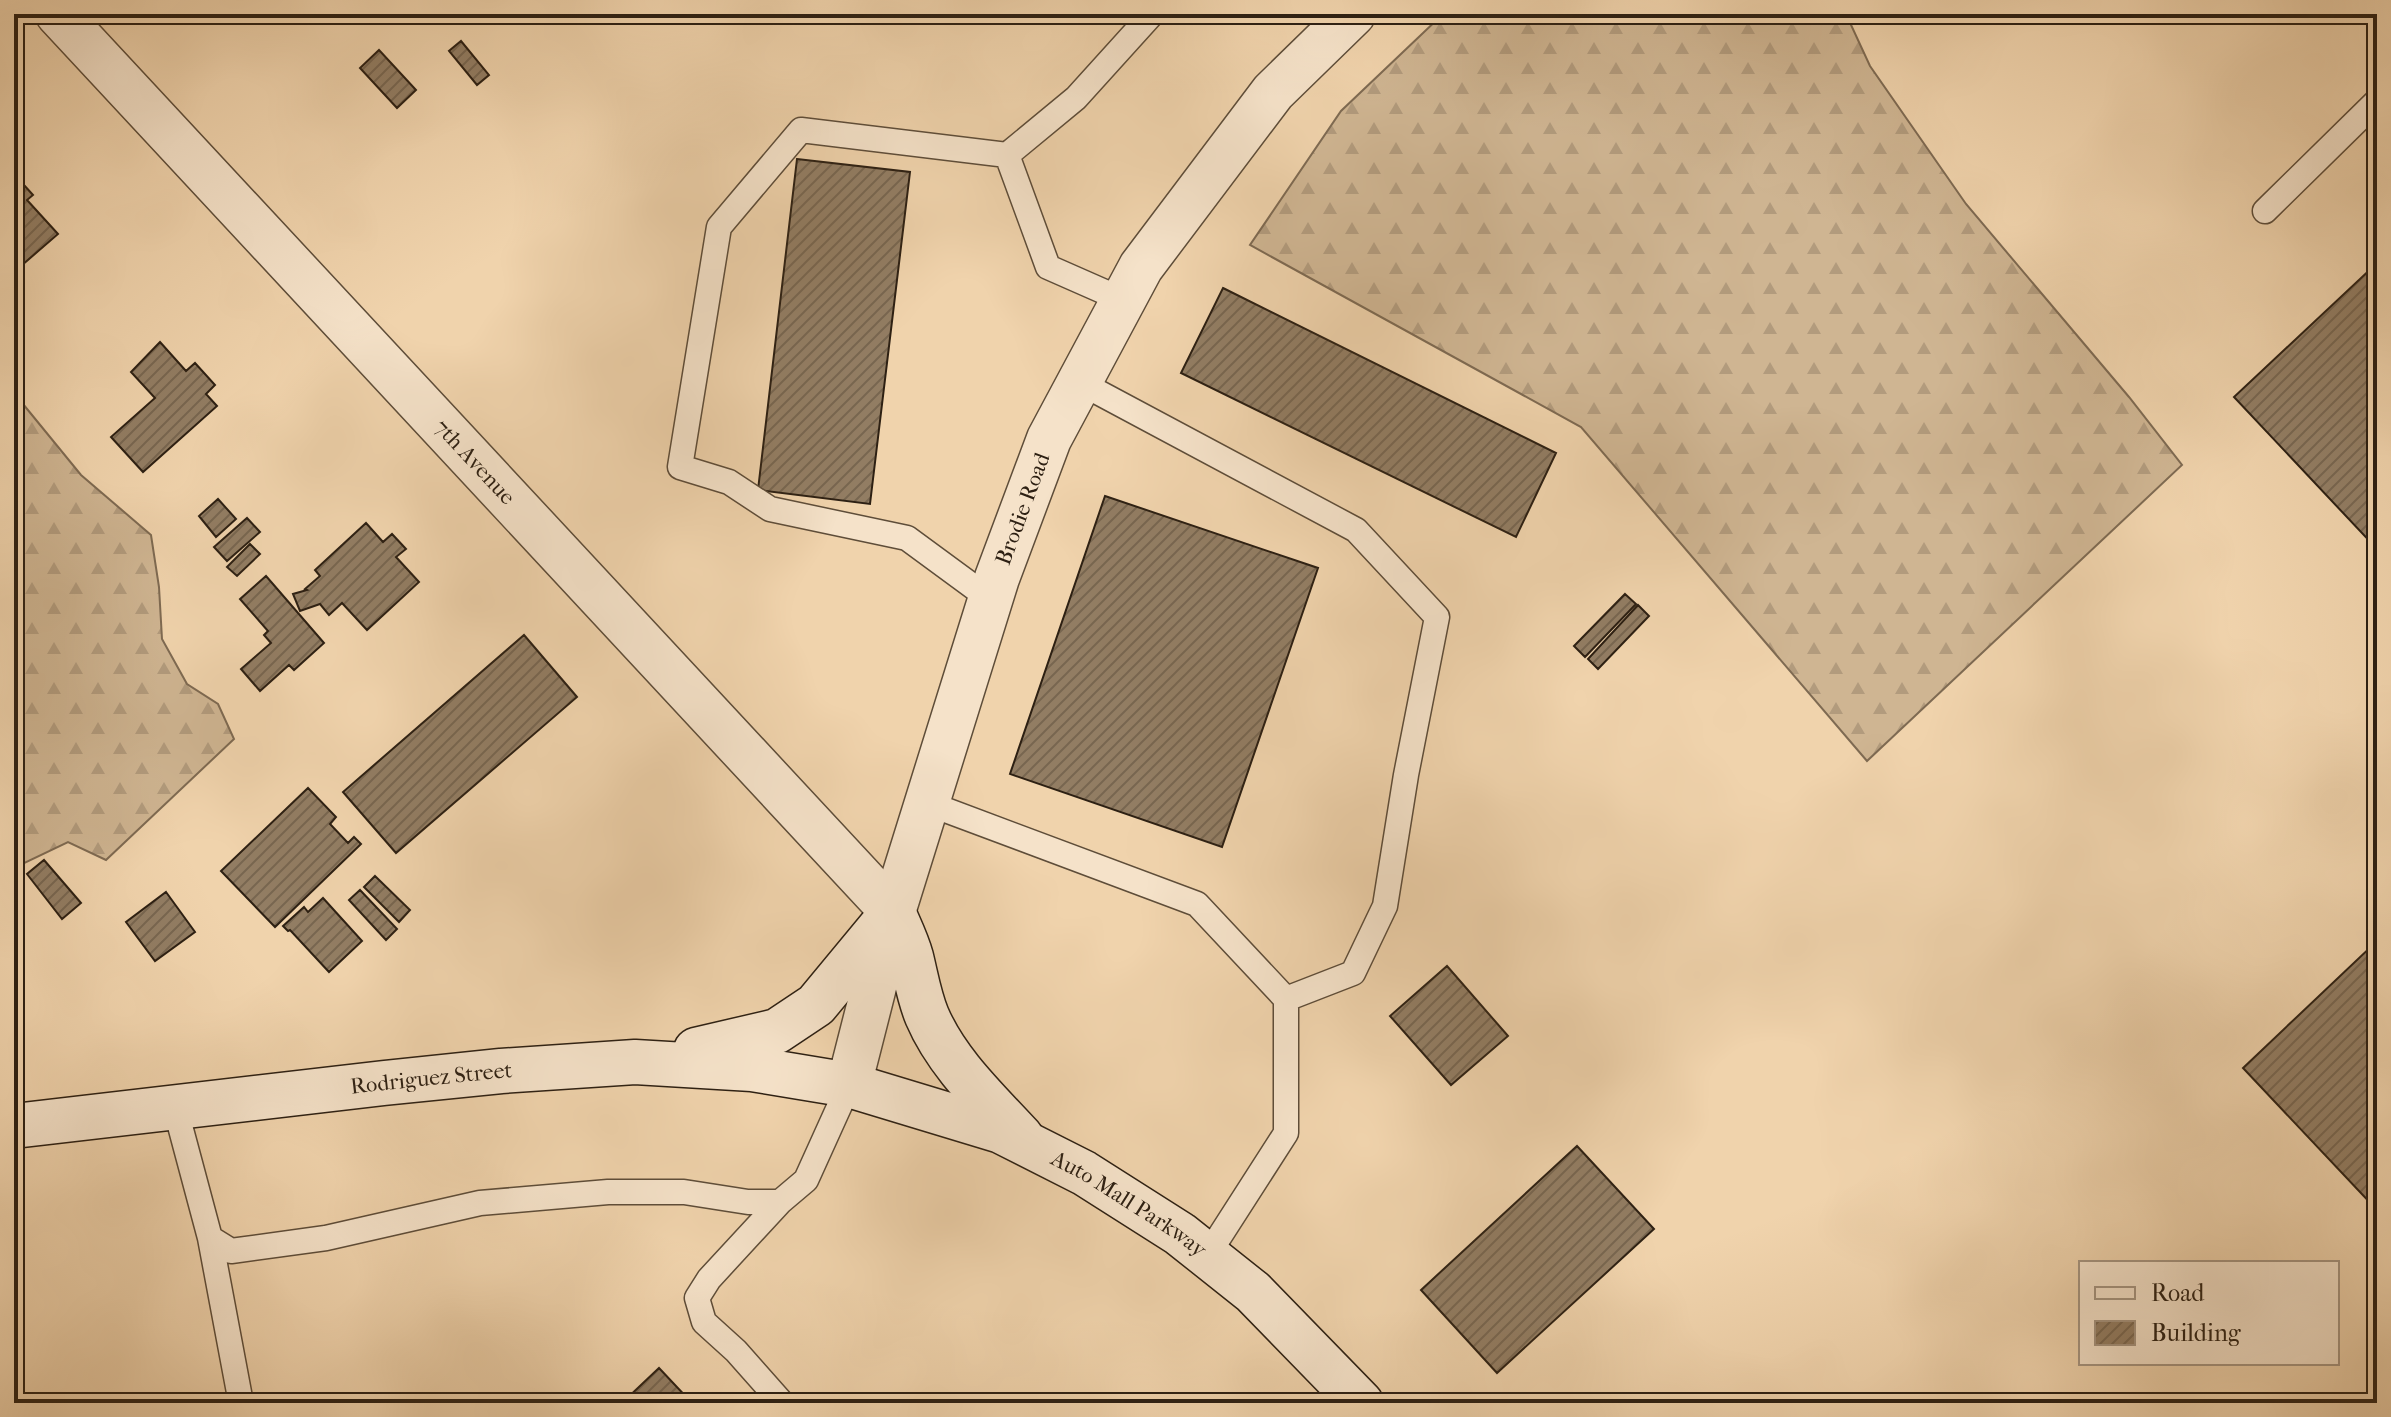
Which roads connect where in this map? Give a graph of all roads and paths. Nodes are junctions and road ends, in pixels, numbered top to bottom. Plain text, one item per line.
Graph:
1 (58, 14) edge
2 (1152, 14) edge
3 (1353, 14) edge
4 (2377, 101) edge
5 (1007, 155) junction
6 (2265, 211) dead end
7 (1123, 300) junction
8 (1079, 382) junction
9 (990, 599) junction
10 (927, 803) junction
11 (893, 912) junction
12 (1286, 999) junction
13 (635, 1062) junction
14 (849, 1085) junction
15 (175, 1107) junction
16 (14, 1126) edge
17 (1028, 1145) junction
18 (780, 1202) junction
19 (210, 1238) junction
20 (1207, 1256) junction
21 (241, 1403) edge
22 (782, 1403) edge
23 (1361, 1403) edge

1 - 11 street, 7th Avenue
2 - 5 lane
3 - 7 street, Brodie Road
4 - 6 lane
5 - 7 lane
5 - 9 lane
7 - 8 street, Brodie Road
8 - 9 street, Brodie Road
8 - 12 lane
9 - 10 street, Brodie Road
10 - 11 street, Brodie Road
10 - 12 lane
11 - 13 street
11 - 14 street, Brodie Road
11 - 17 street
12 - 20 lane
13 - 14 street, Rodriguez Street
13 - 15 street, Rodriguez Street
14 - 17 street, Auto Mall Parkway
14 - 18 lane
15 - 16 street, Rodriguez Street
15 - 19 lane
17 - 20 street, Auto Mall Parkway
18 - 19 lane
18 - 22 lane
19 - 21 lane
20 - 23 street, Auto Mall Parkway

